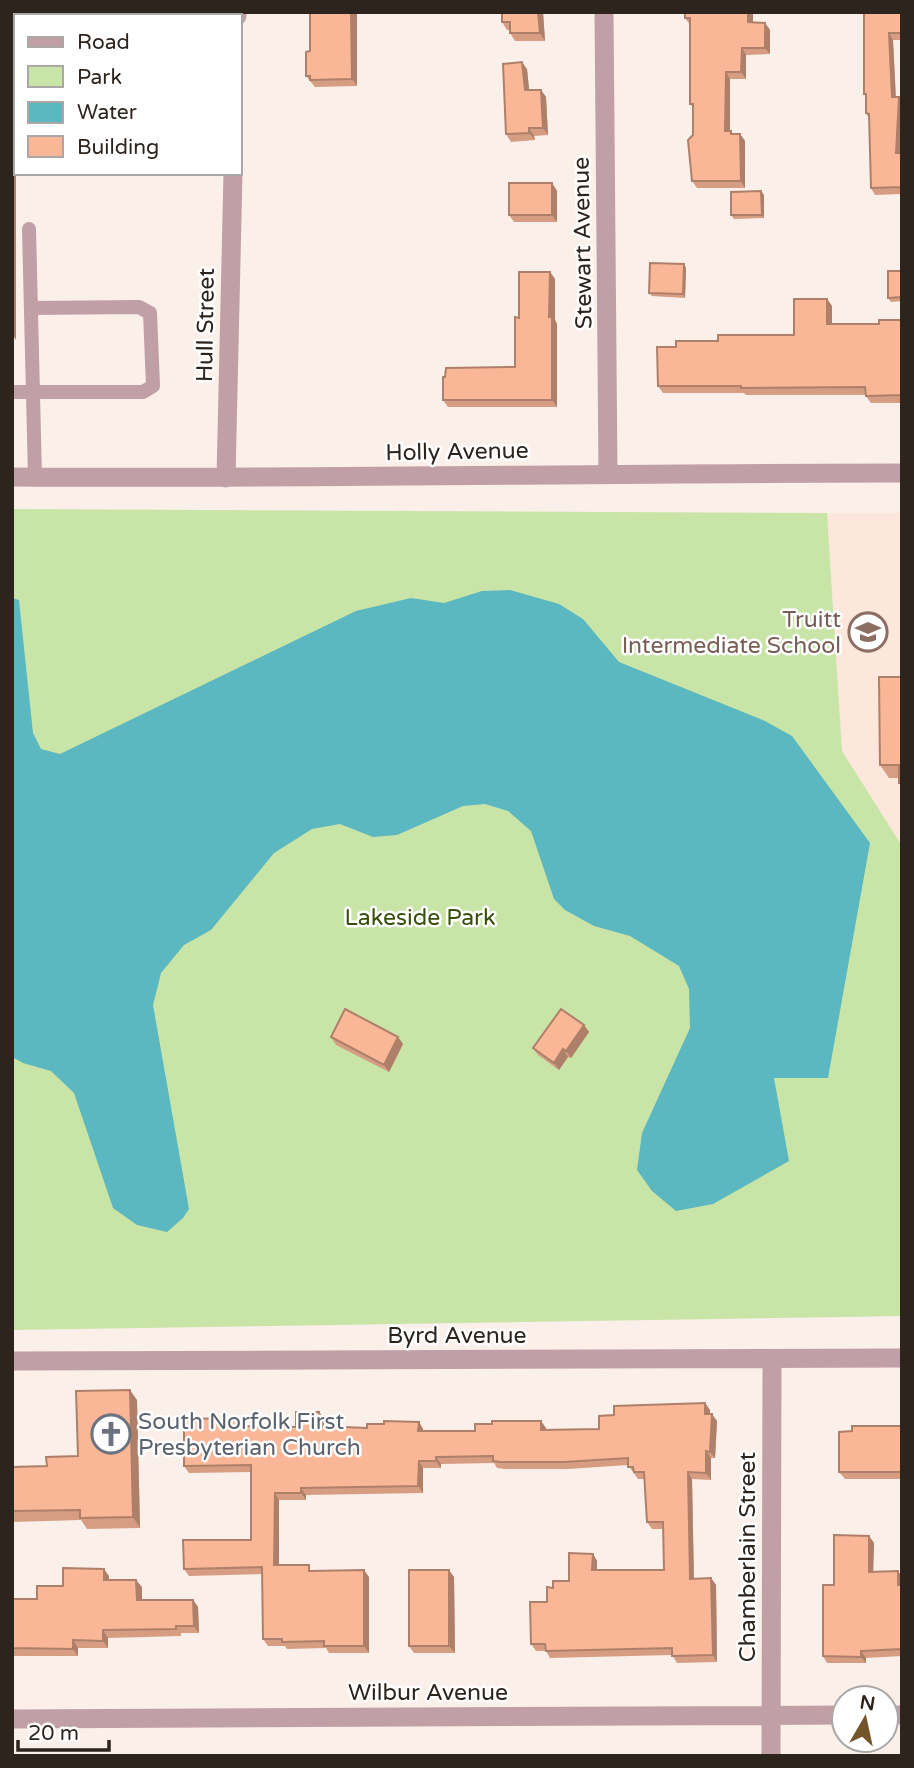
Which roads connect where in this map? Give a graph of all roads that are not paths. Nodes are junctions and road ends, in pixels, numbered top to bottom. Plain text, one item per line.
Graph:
1 (604, 12) edge
2 (233, 175) edge
3 (29, 229) dead end
4 (31, 308) junction
5 (12, 392) edge
6 (33, 392) junction
7 (608, 473) junction
8 (902, 473) edge
9 (12, 477) edge
10 (35, 477) junction
11 (226, 478) junction
12 (902, 1358) edge
13 (772, 1359) junction
14 (12, 1361) edge
15 (771, 1715) junction
16 (830, 1715) edge
17 (12, 1719) edge
18 (771, 1756) edge

1 - 7 street, Stewart Avenue
2 - 11 street, Hull Street
3 - 4 lane
4 - 6 lane
4 - 6 lane
5 - 6 lane
6 - 10 lane
7 - 8 street, Holly Avenue
7 - 11 street, Holly Avenue
9 - 10 street, Holly Avenue
10 - 11 street, Holly Avenue
12 - 13 street, Byrd Avenue
13 - 14 street, Byrd Avenue
13 - 15 street, Chamberlain Street
15 - 16 street, Wilbur Avenue
15 - 17 street, Wilbur Avenue
15 - 18 street, Chamberlain Street

